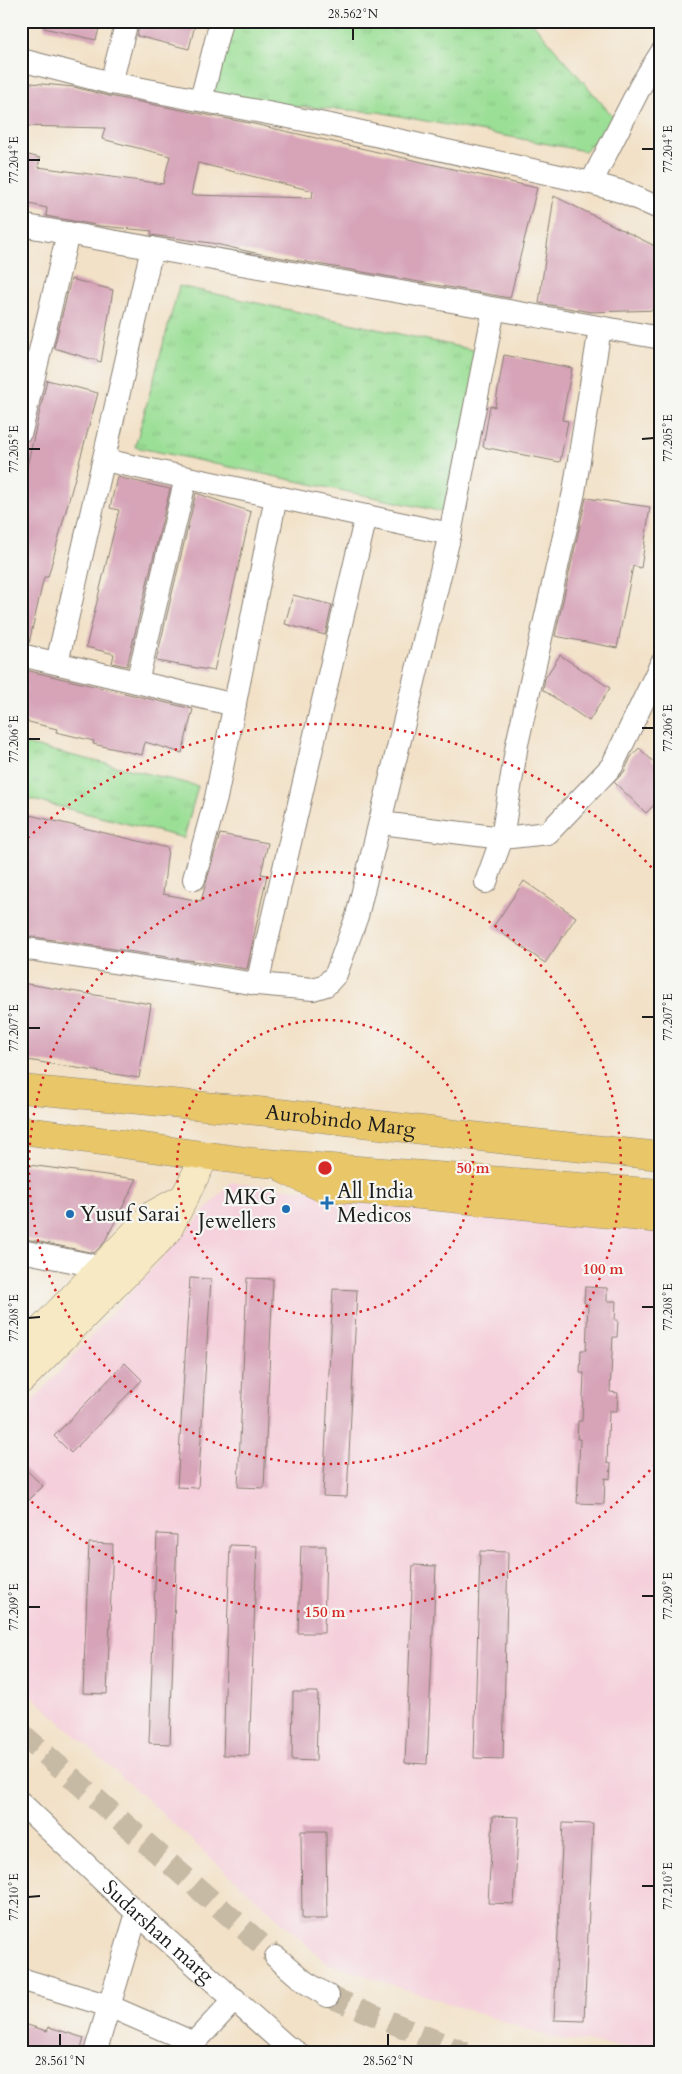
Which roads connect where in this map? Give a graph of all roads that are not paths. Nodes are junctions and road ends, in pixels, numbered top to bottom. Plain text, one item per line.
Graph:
1 (127, 21) edge
2 (221, 21) edge
3 (661, 53) edge
4 (21, 60) edge
5 (111, 83) junction
6 (200, 100) junction
7 (591, 183) junction
8 (661, 209) edge
9 (21, 225) edge
10 (68, 233) junction
11 (152, 248) junction
12 (494, 308) junction
13 (600, 328) junction
14 (661, 338) edge
15 (21, 431) edge
16 (104, 460) junction
17 (186, 478) junction
18 (276, 497) junction
19 (366, 516) junction
20 (450, 534) junction
21 (21, 655) edge
22 (57, 663) junction
23 (661, 664) edge
24 (137, 682) junction
25 (235, 705) junction
26 (381, 823) junction
27 (502, 838) junction
28 (194, 878) dead end
29 (486, 882) dead end
30 (21, 948) edge
31 (257, 984) junction
32 (21, 1089) edge
33 (21, 1130) edge
34 (205, 1156) junction
35 (661, 1156) edge
36 (272, 1164) junction
37 (661, 1193) edge
38 (185, 1197) junction
39 (661, 1219) edge
40 (21, 1251) edge
41 (100, 1269) junction
42 (21, 1351) edge
43 (21, 1380) edge
44 (21, 1803) edge
45 (137, 1913) junction
46 (276, 1957) tunnel mouth
47 (21, 1979) edge
48 (328, 1996) tunnel mouth
49 (235, 1999) junction
50 (109, 2006) junction
51 (192, 2048) edge
52 (95, 2053) edge
53 (298, 2053) edge

1 - 5 street
2 - 6 street
3 - 7 street
4 - 5 street
5 - 6 street
6 - 7 street
7 - 8 street
9 - 10 street
10 - 11 street
10 - 15 street
11 - 12 street
11 - 16 street
12 - 13 street
12 - 20 street
13 - 14 street
13 - 27 street
16 - 17 street
16 - 22 street
17 - 18 street
17 - 24 street
18 - 19 street
18 - 25 street
19 - 20 street
19 - 31 street
20 - 26 street
21 - 22 street
22 - 24 street
23 - 27 street
24 - 25 street
25 - 28 street
26 - 27 street
26 - 31 street
27 - 29 street
30 - 31 street
32 - 35 highway, Aurobindo Marg
33 - 34 highway, Aurobindo Marg
34 - 36 highway, Aurobindo Marg
34 - 38 street
36 - 37 highway, Aurobindo Marg
36 - 39 highway
38 - 41 street
38 - 43 street
40 - 41 street
41 - 42 street
44 - 45 street, Sudarshan marg
45 - 49 street, Sudarshan marg
45 - 50 street
46 - 48 street
47 - 50 street
49 - 51 street
49 - 53 street, Sudarshan marg
50 - 51 street
50 - 52 street

